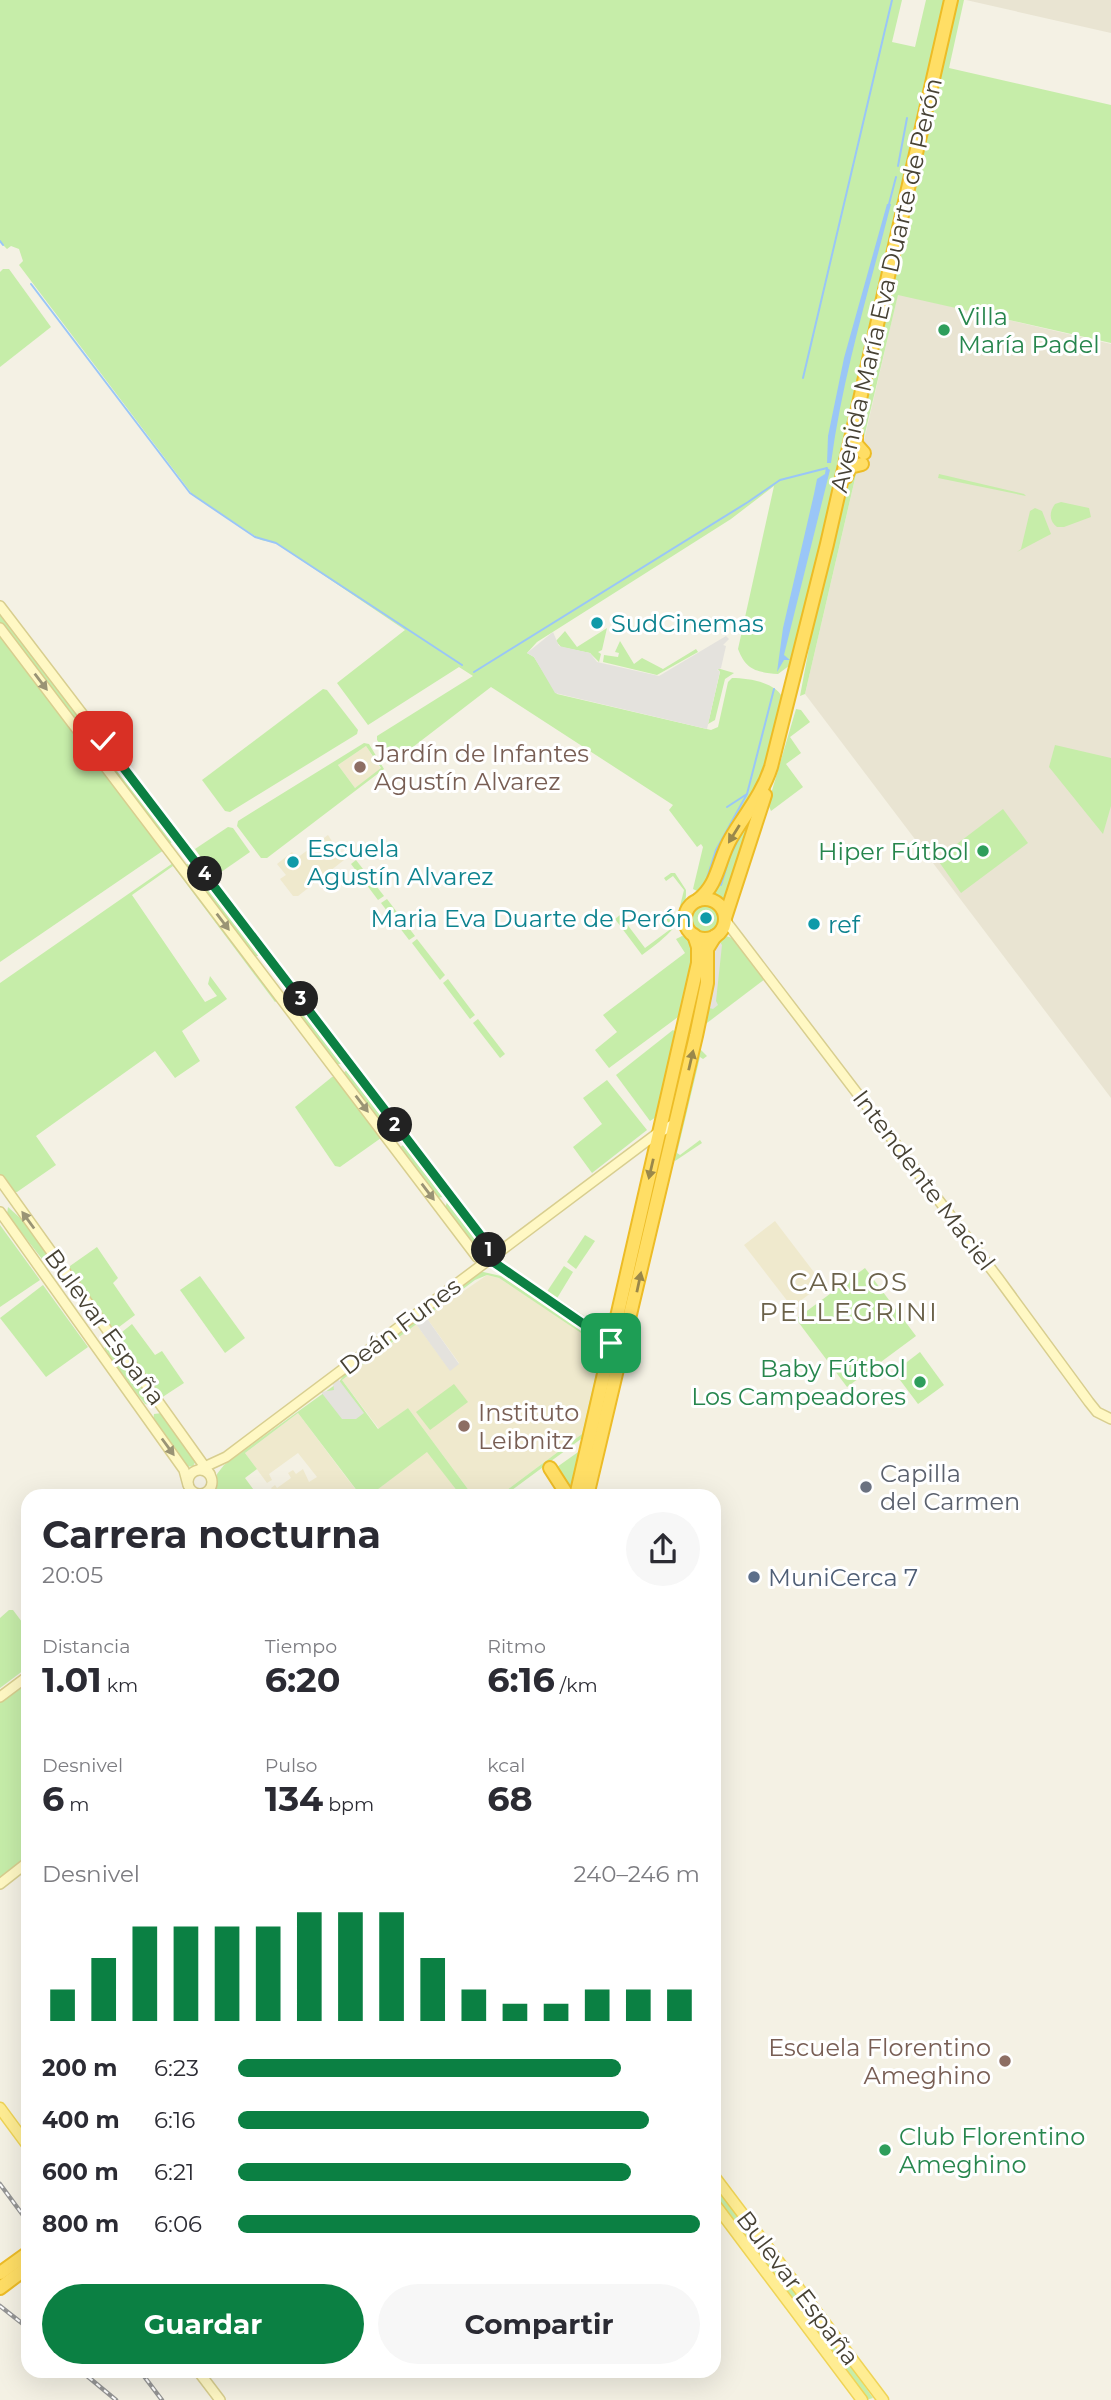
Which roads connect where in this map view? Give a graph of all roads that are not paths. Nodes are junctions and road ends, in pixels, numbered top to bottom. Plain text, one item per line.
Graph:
1 (951, 0) edge
2 (852, 443) junction
3 (855, 462) junction
4 (0, 606) edge
5 (0, 628) edge
6 (752, 816) junction
7 (181, 843) junction
8 (170, 852) junction
9 (190, 855) junction
10 (178, 863) junction
11 (698, 900) junction
12 (726, 915) junction
13 (694, 935) junction
14 (716, 936) junction
15 (739, 938) junction
16 (676, 1123) junction
17 (660, 1132) junction
18 (0, 1180) edge
19 (0, 1212) edge
20 (489, 1259) junction
21 (617, 1345) junction
22 (1111, 1419) edge
23 (226, 1457) junction
24 (550, 1468) dead end
25 (209, 1479) edge
26 (190, 1489) edge
27 (191, 1489) edge
28 (564, 1489) edge
29 (578, 1489) edge
30 (588, 1489) edge
31 (21, 1681) edge
32 (0, 1697) edge
33 (21, 1868) edge
34 (0, 1884) edge
35 (0, 2108) edge
36 (21, 2136) edge
37 (721, 2185) edge
38 (721, 2212) edge
39 (21, 2258) edge
40 (21, 2272) edge
41 (0, 2273) edge
42 (0, 2288) edge
43 (203, 2378) edge
44 (220, 2400) edge
45 (862, 2400) edge
46 (883, 2400) edge

1 - 2 highway, Avenida María Eva Duarte de Perón
2 - 3 highway, Avenida María Eva Duarte de Perón
2 - 3 highway
3 - 6 highway, Avenida María Eva Duarte de Perón
4 - 7 main road
5 -> 8 main road
6 -> 11 highway, Avenida María Eva Duarte de Perón
6 - 12 highway, Avenida María Eva Duarte de Perón
7 - 8 main road
7 - 9 main road
8 - 10 main road
9 - 10 main road
9 - 20 main road
10 -> 20 main road
11 - 12 highway
11 - 13 highway
12 - 14 highway
12 - 15 main road, Intendente Maciel
13 - 14 highway
13 - 17 highway
14 - 15 main road
16 -> 14 highway
15 - 22 main road, Intendente Maciel
16 - 17 main road, Deán Funes
21 -> 16 highway
17 - 20 main road, Deán Funes
17 -> 21 highway
25 -> 18 main road, Bulevar España
19 -> 26 main road, Bulevar España
20 - 21 main road
20 - 23 main road, Deán Funes
21 - 29 highway
21 - 30 highway
23 - 25 main road, Deán Funes
23 - 25 main road, Deán Funes
24 - 28 highway
25 - 27 main road
31 - 32 main road
33 - 34 main road
35 - 36 main road
37 - 46 main road, Bulevar España
38 - 45 main road, Bulevar España
39 - 41 highway
40 - 42 highway
43 - 44 main road

